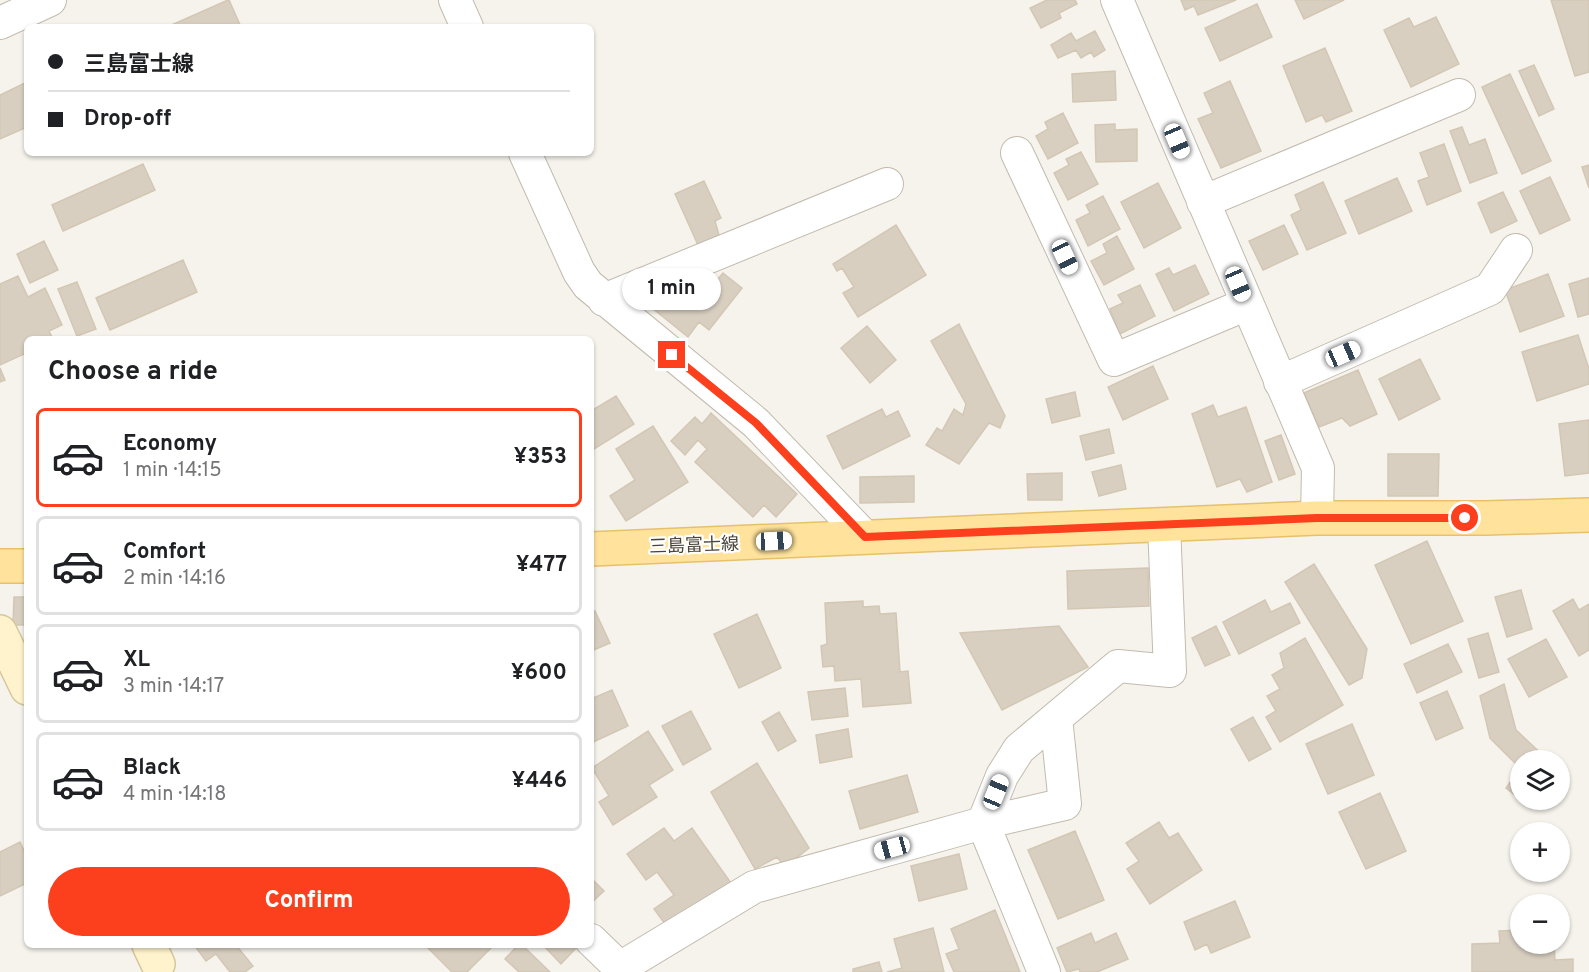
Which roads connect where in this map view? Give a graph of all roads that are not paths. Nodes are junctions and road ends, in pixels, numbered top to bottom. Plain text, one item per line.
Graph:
1 (50, 0) edge
2 (455, 0) edge
3 (1117, 0) edge
4 (0, 23) edge
5 (466, 24) edge
6 (1459, 95) dead end
7 (1017, 153) dead end
8 (526, 156) edge
9 (887, 184) dead end
10 (1203, 202) junction
11 (1516, 250) dead end
12 (604, 300) junction
13 (1247, 304) junction
14 (1280, 382) junction
15 (1589, 515) edge
16 (1317, 518) junction
17 (1164, 525) junction
18 (865, 537) junction
19 (594, 549) edge
20 (0, 566) edge
21 (24, 566) edge
22 (0, 632) edge
23 (24, 682) edge
24 (1056, 718) junction
25 (983, 823) junction
26 (594, 943) edge
27 (619, 970) edge
28 (1044, 972) edge

1 - 4 street
2 - 5 street
3 - 10 street
6 - 10 street
7 - 13 street
8 - 12 street
9 - 12 street
10 - 13 street
11 - 14 street
12 - 18 street
13 - 14 street
14 - 16 street
15 - 16 main road, 三島富士線
16 - 17 main road, 三島富士線
17 - 18 main road, 三島富士線
17 - 24 street
18 - 19 main road, 三島富士線
20 - 21 main road
22 - 23 street
24 - 25 street
24 - 25 street
25 - 27 street
25 - 28 street
26 - 27 street

